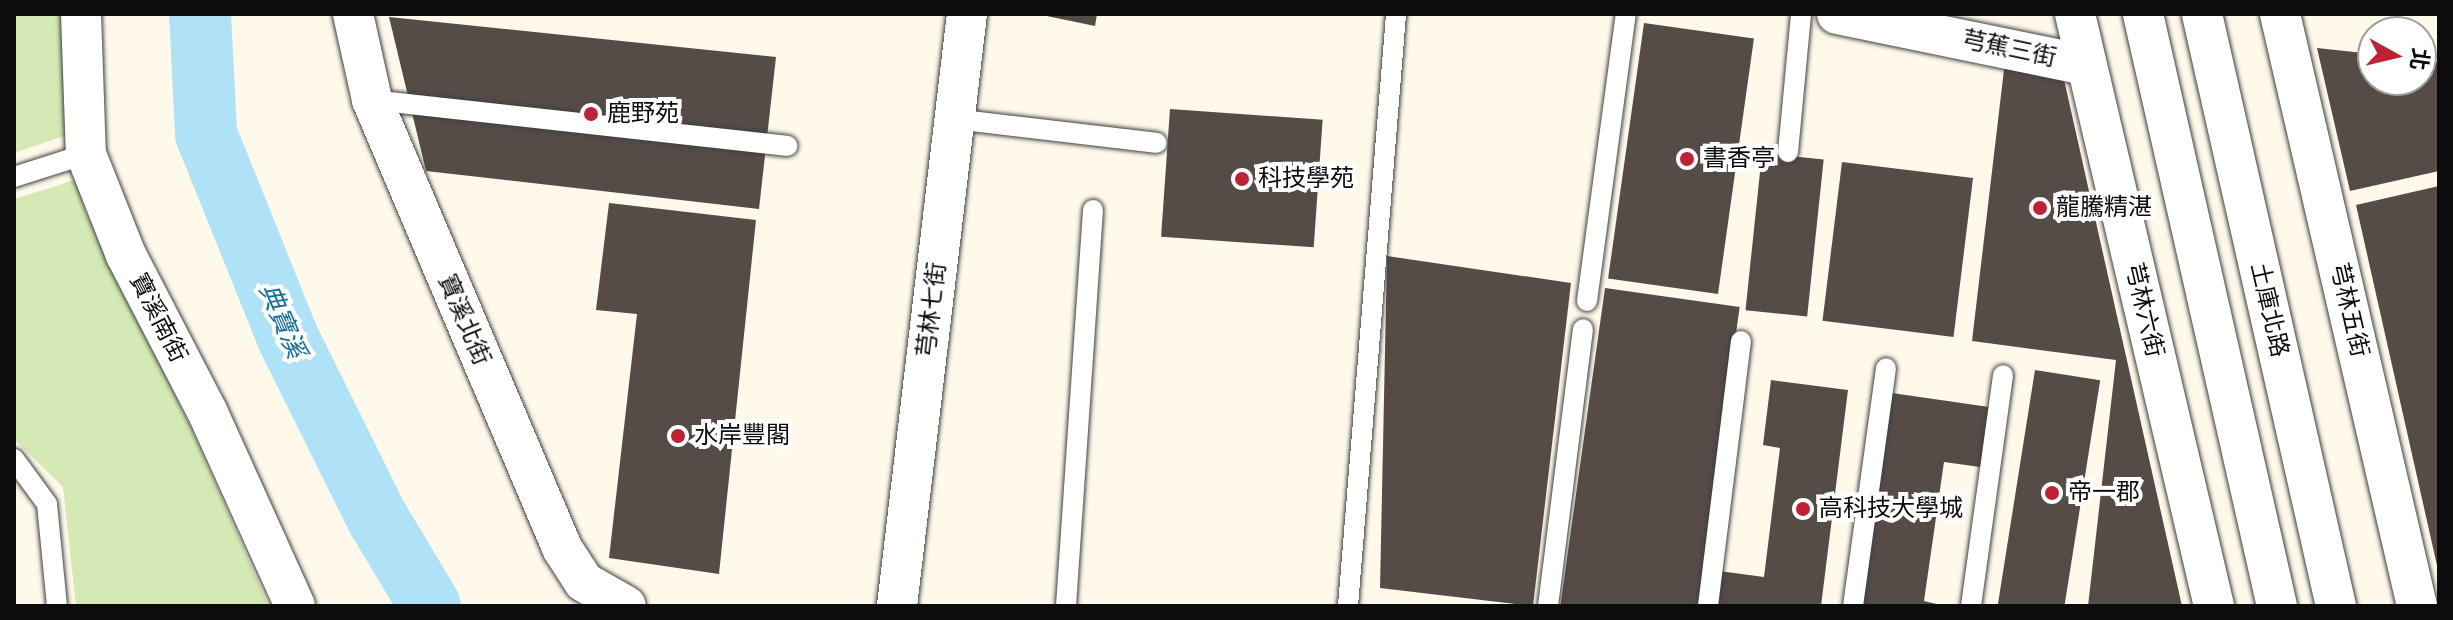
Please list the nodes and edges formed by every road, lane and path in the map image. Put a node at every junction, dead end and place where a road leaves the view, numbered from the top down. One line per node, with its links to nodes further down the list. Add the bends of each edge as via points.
1 (81, 14): 18 (street, 寶溪南街)
2 (353, 14): 13 (street, 寶溪北街)
3 (967, 14): 14 (street, 芎林七街)
4 (1396, 14): 32 (lane)
5 (1626, 14): 21 (lane)
6 (1801, 14): 17 (lane)
7 (1837, 14): 12 (street, 芎蕉三街)
8 (2075, 14): 12 (street, 芎林六街)
9 (2143, 14): 38 (street)
10 (2202, 14): 39 (street, 土庫北路)
11 (2280, 14): 40 (street, 芎林五街)
12 (2086, 65): 37 (street, 芎林六街)
13 (372, 100): 16 (lane); 27 (street, 寶溪北街, via 562,548 584,582)
14 (954, 119): 15 (lane); 30 (street, 芎林七街)
15 (1157, 143)
16 (787, 146)
17 (1788, 152)
18 (86, 154): 19 (lane); 29 (street, 寶溪南街, via 126,255 207,411)
19 (14, 177)
20 (1093, 210): 31 (lane)
21 (1587, 301)
22 (1583, 329): 33 (lane)
23 (1741, 341): 34 (lane)
24 (1886, 368): 35 (lane)
25 (2003, 375): 36 (lane)
26 (14, 459): 28 (lane, via 47,504)
27 (621, 604)
28 (57, 606)
29 (295, 606)
30 (897, 606)
31 (1066, 606)
32 (1348, 606)
33 (1548, 606)
34 (1708, 606)
35 (1853, 606)
36 (1971, 606)
37 (2214, 606)
38 (2277, 606)
39 (2336, 606)
40 (2417, 606)

